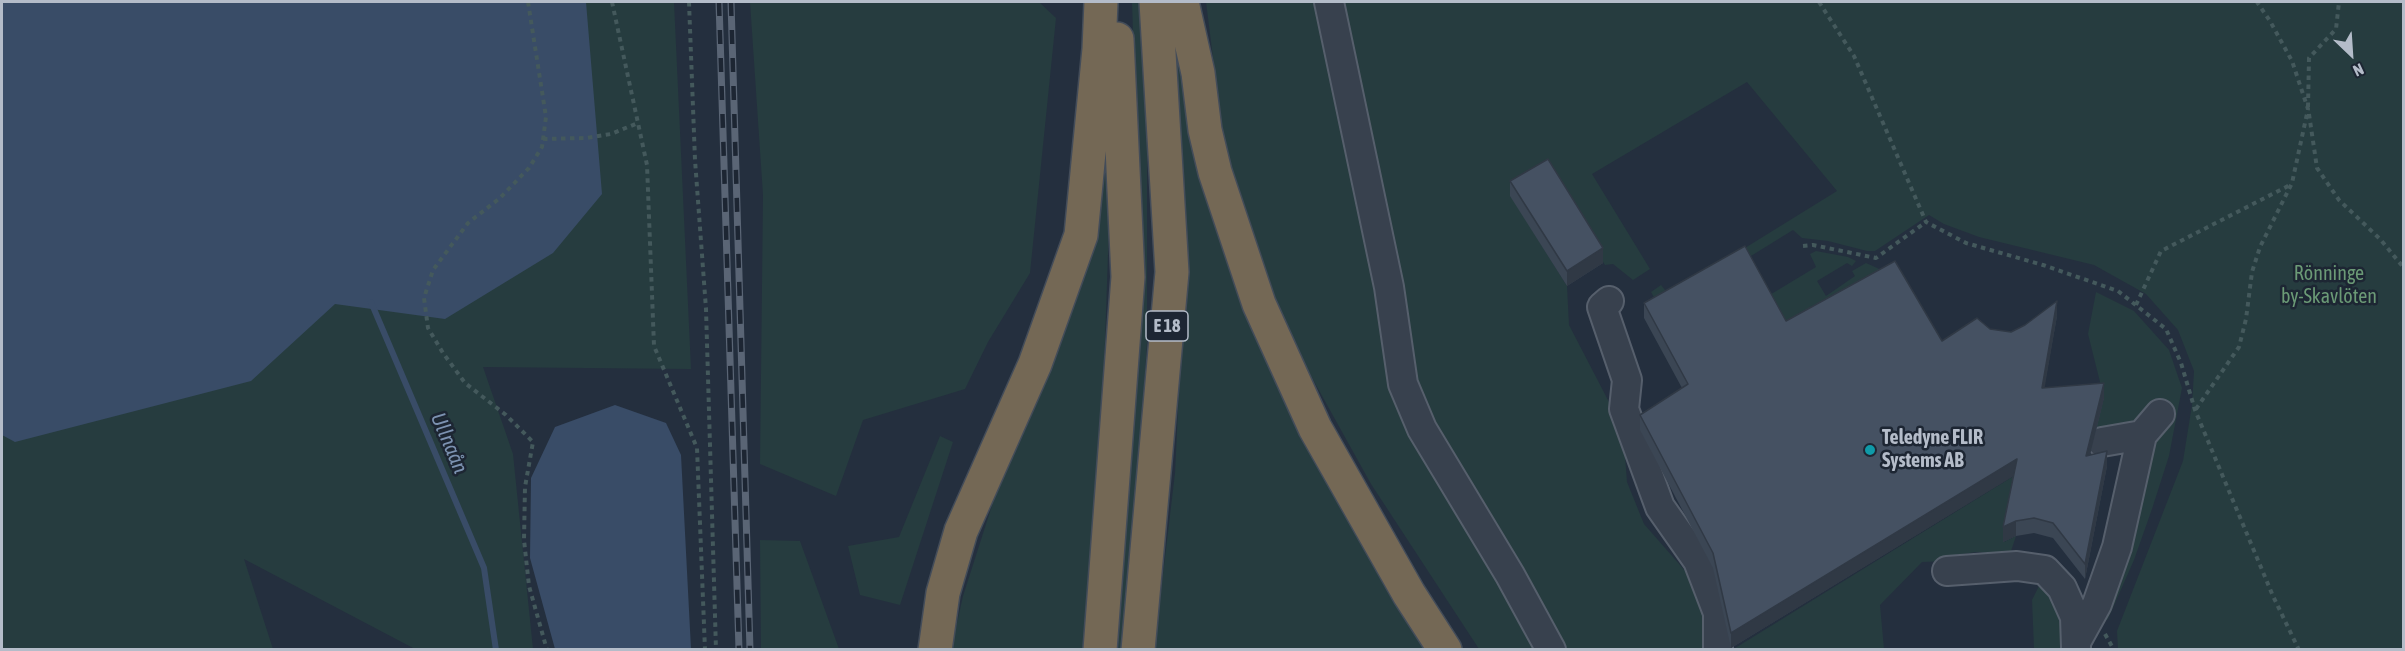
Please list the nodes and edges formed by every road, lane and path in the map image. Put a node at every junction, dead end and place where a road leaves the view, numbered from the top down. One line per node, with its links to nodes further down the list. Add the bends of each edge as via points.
1 (528, 2): 14 (path, via 546,117)
2 (612, 2): 13 (path)
3 (689, 2): 31 (path, via 706,309)
4 (1101, 2): 26 (highway, via 1081,235 1035,364 961,531)
5 (1115, 2): 34 (highway, E 18, via 1128,278)
6 (1156, 2): 35 (highway, E 18, via 1172,272)
7 (1182, 2): 36 (highway, via 1215,172 1259,304 1316,428)
8 (1329, 2): 37 (street, via 1389,287 1403,384 1422,429)
9 (1819, 2): 16 (path, via 1854,56)
10 (2257, 2): 12 (path, via 2292,61)
11 (2339, 2): 12 (path, via 2336,29 2309,58)
12 (2308, 109): 15 (path); 18 (path, via 2317,168 2339,200 2380,239)
13 (638, 123): 14 (path, via 611,134); 30 (path, via 647,165 654,346 697,448)
14 (543, 139): 29 (path, via 528,168 500,198 468,222 446,251 433,270 424,298 428,328 465,383 533,442 525,488 524,540 529,586)
15 (2292, 183): 20 (path, via 2161,251); 21 (path, via 2260,247 2239,347)
16 (1926, 222): 17 (path, via 1876,258); 20 (path, via 1966,243 2118,291)
17 (1803, 246)
18 (2403, 268)
19 (1609, 301): 38 (street, via 1602,307 1627,380 1624,409 1660,507 1698,561 1718,613)
20 (2136, 305): 21 (path, via 2166,328)
21 (2195, 410): 40 (path)
22 (2160, 414): 23 (street)
23 (2142, 435): 24 (street); 28 (street, via 2118,547)
24 (2102, 442)
25 (1947, 571): 28 (street, via 2017,566 2045,570 2062,588 2074,617)
26 (943, 593): 32 (highway, via 924,618); 33 (highway)
27 (2106, 634): 39 (path)
28 (2076, 646)
29 (547, 650)
30 (705, 650)
31 (716, 650)
32 (918, 650)
33 (935, 650)
34 (1100, 650)
35 (1138, 650)
36 (1445, 650)
37 (1551, 650)
38 (1718, 650)
39 (2114, 650)
40 (2299, 650)

